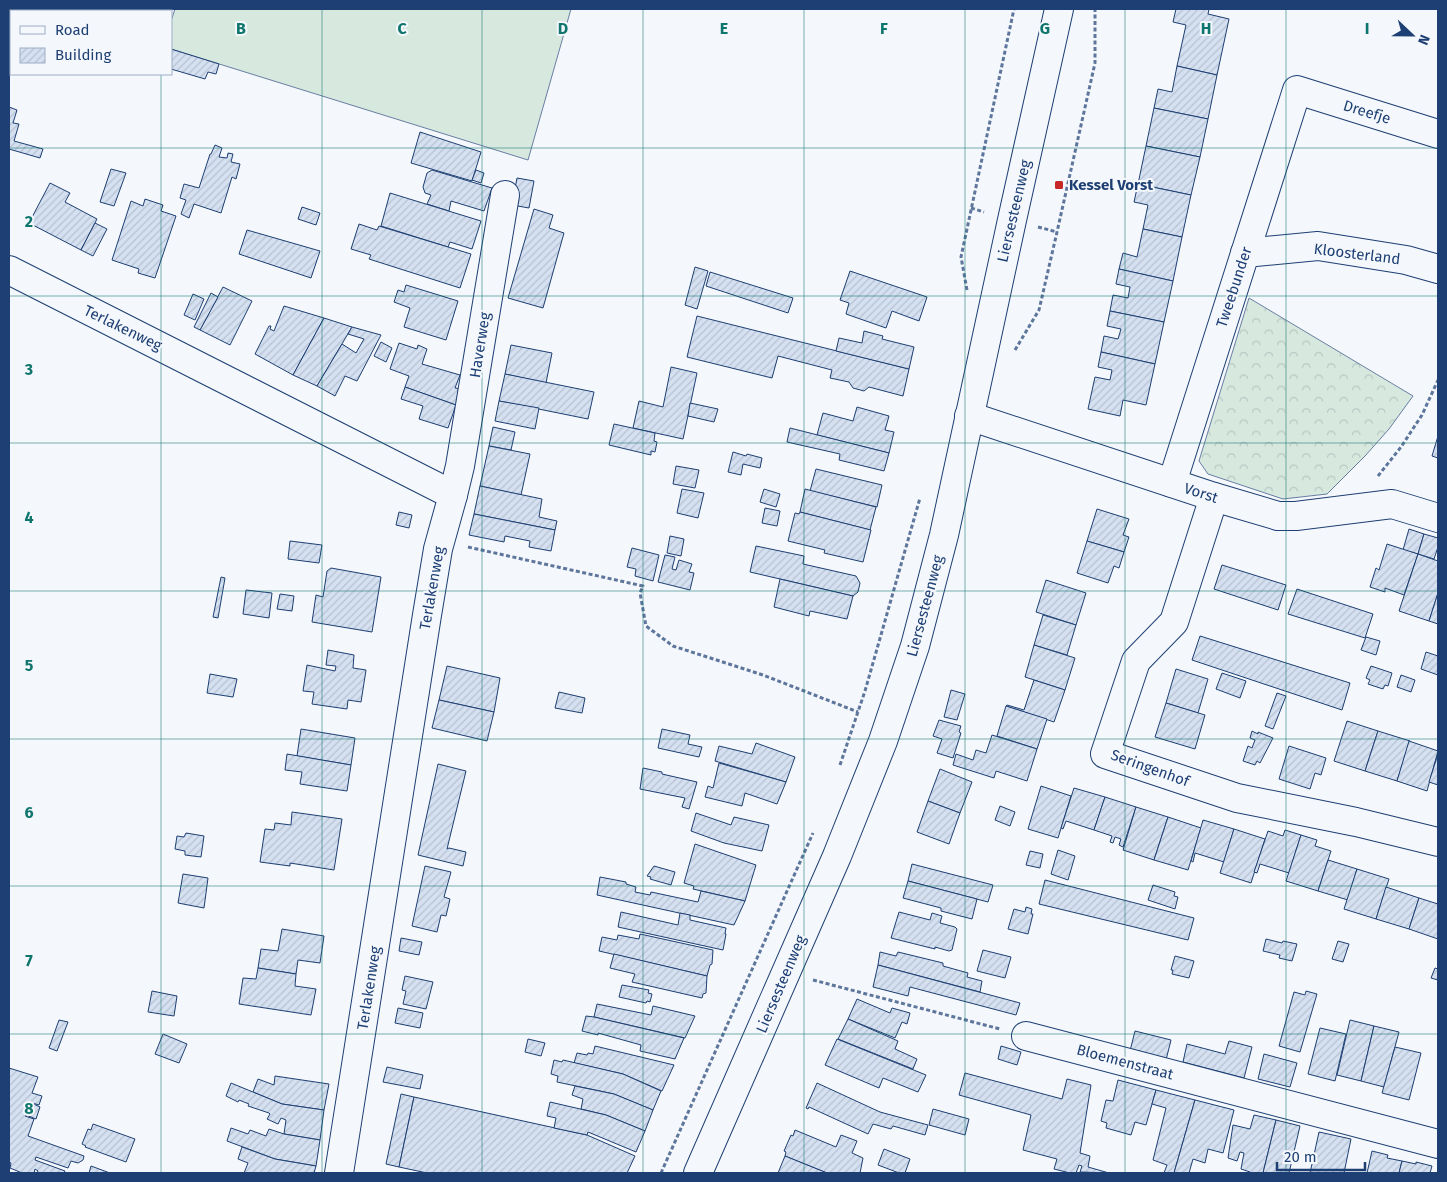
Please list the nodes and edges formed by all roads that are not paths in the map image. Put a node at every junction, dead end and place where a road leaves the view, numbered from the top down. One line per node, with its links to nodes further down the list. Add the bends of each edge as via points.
1 (1059, 9): 8 (street, Liersesteenweg)
2 (1298, 90): 3 (street, Dreefje); 5 (street, Tweebunder)
3 (1438, 133)
4 (505, 194): 10 (street, Haverweg)
5 (1245, 253): 6 (street, Kloosterland, via 1318,246); 9 (street, Tweebunder)
6 (1438, 268)
7 (9, 270): 10 (street, Terlakenweg)
8 (970, 416): 9 (street, Vorst); 17 (street, Liersesteenweg, via 915,646 883,741 837,856)
9 (1172, 483): 11 (street, Vorst)
10 (453, 495): 16 (street, Terlakenweg, via 441,540 426,625)
11 (1214, 497): 12 (street, Vorst, via 1278,516 1392,504); 13 (street, Seringenhof, via 1174,622 1136,661 1105,754 1237,798)
12 (1438, 518)
13 (1438, 842)
14 (1026, 1036): 15 (street, Bloemenstraat)
15 (1438, 1144)
16 (340, 1173)
17 (698, 1173)

